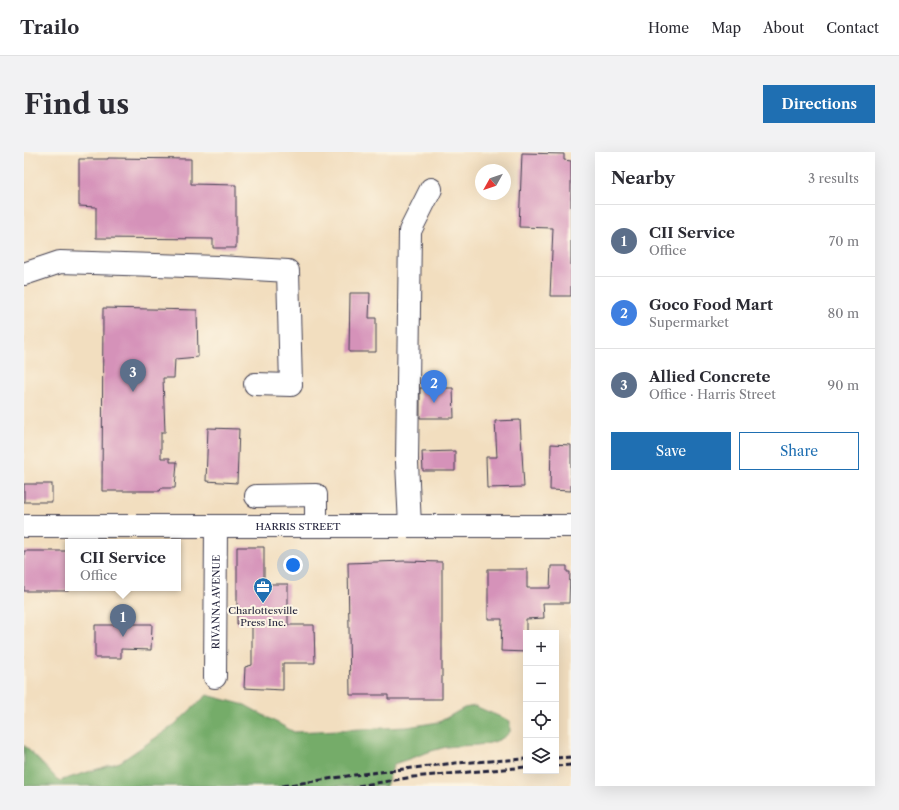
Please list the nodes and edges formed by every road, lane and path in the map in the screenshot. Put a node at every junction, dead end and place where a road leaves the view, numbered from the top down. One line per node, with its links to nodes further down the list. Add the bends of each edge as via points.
1 (431, 189): 8 (street, via 410,231 407,462)
2 (24, 274): 3 (street, via 60,262 288,271 291,385)
3 (255, 384)
4 (256, 496): 7 (street, via 316,495)
5 (24, 526): 6 (street, HARRIS STREET)
6 (216, 526): 7 (street, HARRIS STREET); 10 (street, RIVANNA AVENUE)
7 (316, 526): 8 (street, HARRIS STREET)
8 (410, 526): 9 (street, HARRIS STREET)
9 (571, 526)
10 (215, 677)

